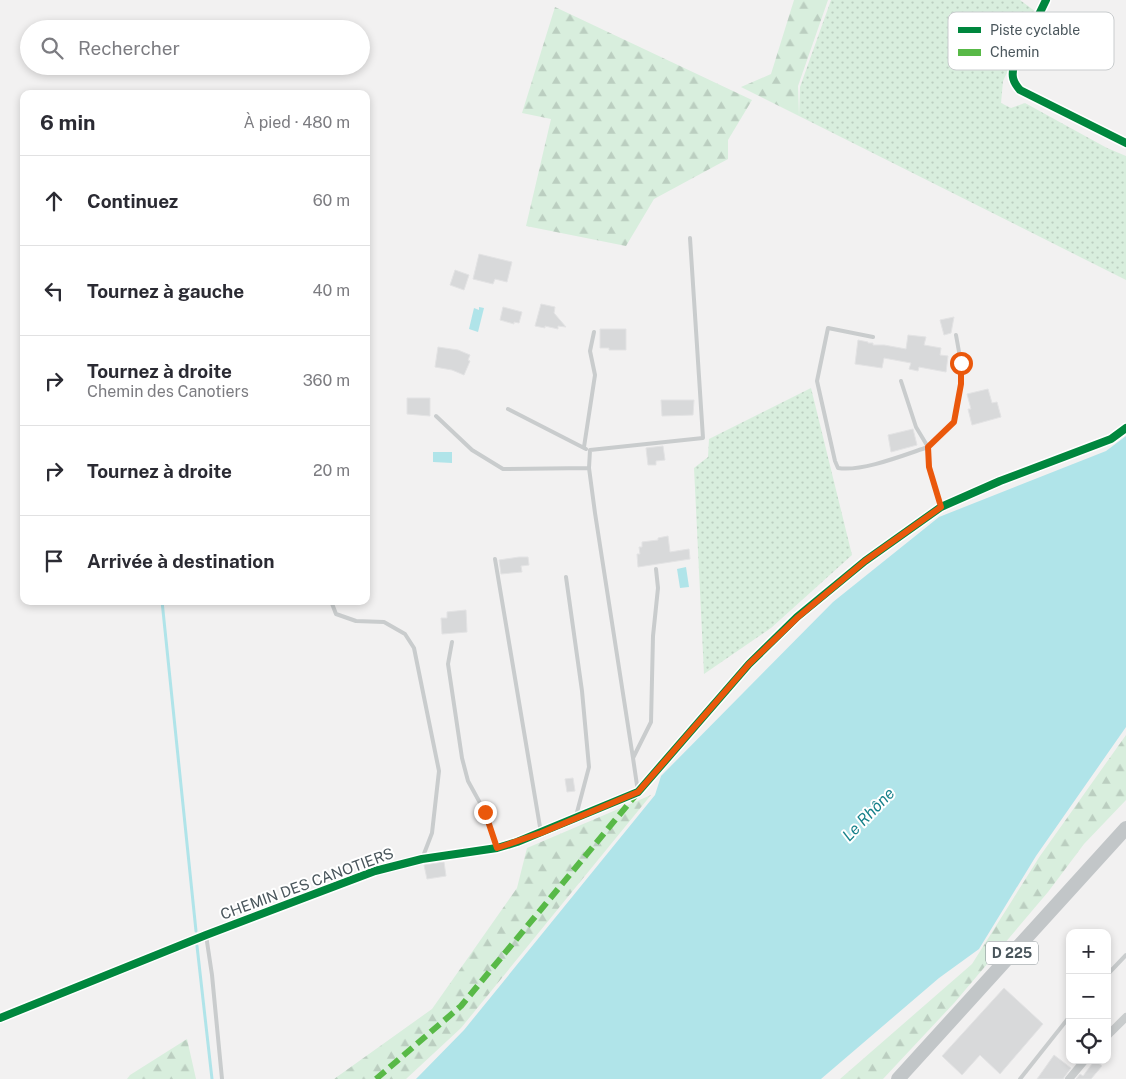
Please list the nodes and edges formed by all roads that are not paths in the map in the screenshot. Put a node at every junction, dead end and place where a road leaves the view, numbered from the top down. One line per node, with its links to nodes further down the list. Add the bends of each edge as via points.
1 (1046, 0): 2 (street)
2 (1040, 12)
3 (1013, 70): 4 (street, via 1014,84 1020,90)
4 (1126, 142)
5 (690, 238): 15 (lane, via 703,438)
6 (594, 332): 14 (lane, via 590,351 595,375)
7 (956, 335): 13 (lane, via 961,384 954,422)
8 (874, 337): 13 (lane, via 828,328 817,381 838,468 886,461)
9 (901, 381): 13 (lane, via 916,428)
10 (508, 409): 14 (lane)
11 (436, 416): 16 (lane, via 472,450 503,469)
12 (1126, 428): 17 (street, CHEMIN DES CANOTIERS, via 1111,439)
13 (928, 447): 17 (lane, via 929,467)
14 (584, 448): 15 (lane)
15 (590, 450): 16 (lane)
16 (589, 468): 23 (lane)
17 (941, 507): 24 (street, CHEMIN DES CANOTIERS, via 865,561 798,617 749,664)
18 (495, 559): 27 (lane)
19 (656, 569): 23 (lane, via 658,588 652,636 651,722)
20 (566, 577): 25 (lane, via 589,767)
21 (333, 605): 29 (lane, via 336,614 356,621 384,622 405,634 414,648 440,771 432,833)
22 (452, 642): 28 (lane, via 448,664 462,758 468,781 485,812)
23 (634, 758): 24 (lane)
24 (638, 792): 25 (street, CHEMIN DES CANOTIERS)
25 (576, 817): 27 (street, CHEMIN DES CANOTIERS)
26 (1126, 828): 39 (highway, D 225)
27 (541, 833): 28 (street, CHEMIN DES CANOTIERS)
28 (497, 848): 29 (street, CHEMIN DES CANOTIERS)
29 (422, 858): 30 (street, CHEMIN DES CANOTIERS, via 375,871)
30 (206, 936): 34 (street, CHEMIN DES CANOTIERS); 38 (lane)
31 (1126, 955): 32 (lane)
32 (1108, 974)
33 (1126, 1017): 36 (street)
34 (0, 1018)
35 (1068, 1019): 40 (lane)
36 (1111, 1032)
37 (1081, 1064): 41 (street)
38 (222, 1079)
39 (898, 1079)
40 (1020, 1079)
41 (1068, 1079)

